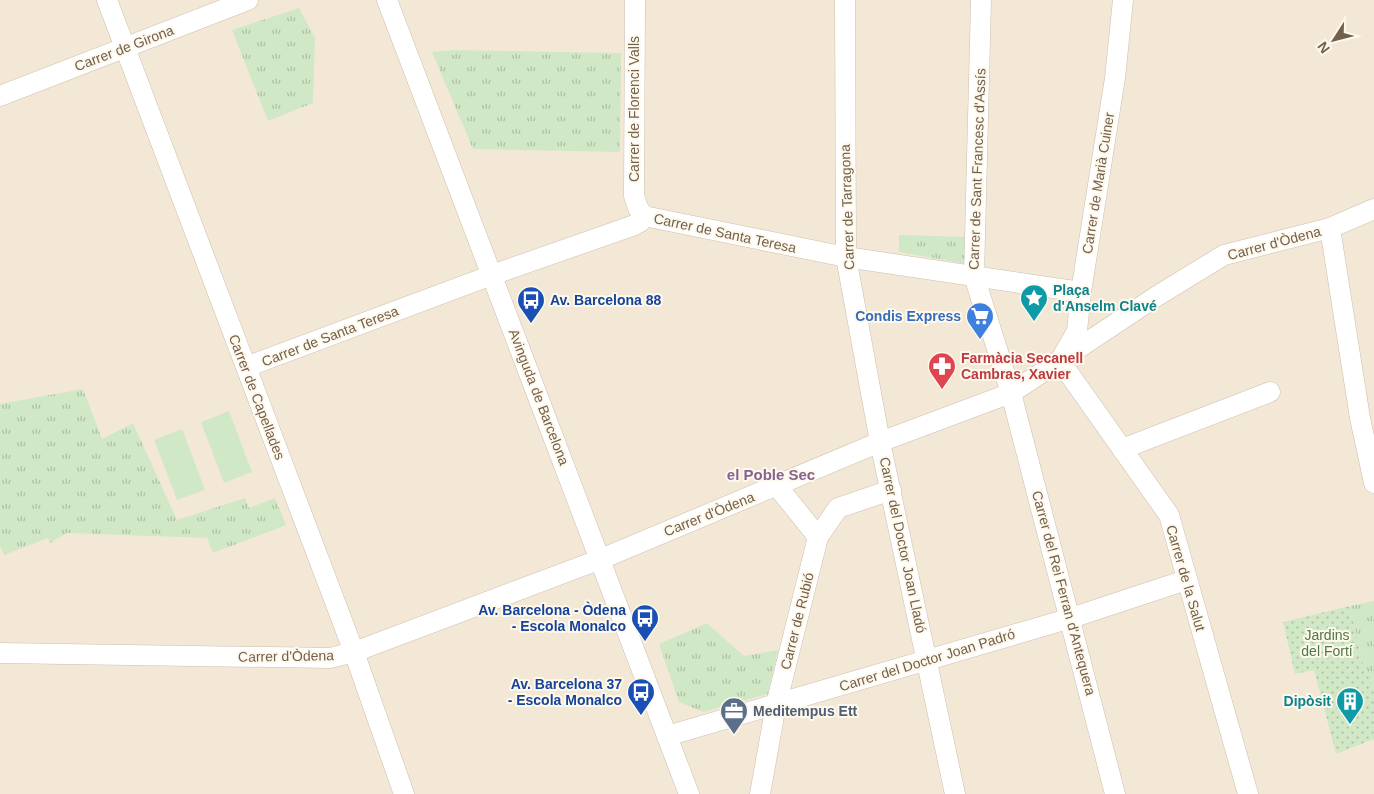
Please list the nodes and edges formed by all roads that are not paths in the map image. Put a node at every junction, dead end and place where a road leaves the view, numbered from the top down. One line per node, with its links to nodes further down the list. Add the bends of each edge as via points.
1 (108, 0): 8 (street, Carrer de Capellades)
2 (248, 0): 8 (street, Carrer de Girona)
3 (387, 0): 14 (street, Avinguda de Barcelona)
4 (635, 0): 11 (street, Carrer de Florenci Valls, via 634,196)
5 (845, 0): 13 (street, Carrer de Tarragona)
6 (981, 0): 15 (street, Carrer de Sant Francesc d'Assís)
7 (1123, 0): 16 (street, Carrer de Marià Cuiner, via 1115,78)
8 (126, 47): 9 (street, Carrer de Girona); 18 (street, Carrer de Capellades)
9 (0, 96)
10 (1374, 209): 12 (street, Carrer d'Òdena)
11 (644, 216): 13 (street, Carrer de Santa Teresa); 14 (street, Carrer de Santa Teresa, via 632,226)
12 (1330, 228): 17 (street, Carrer d'Òdena, via 1224,255); 23 (street, via 1360,418)
13 (846, 258): 15 (street, Carrer de Santa Teresa); 21 (street, Carrer de Tarragona)
14 (492, 275): 18 (street, Carrer de Santa Teresa); 27 (street, Avinguda de Barcelona)
15 (974, 276): 16 (street, Carrer de Santa Teresa); 20 (street, Carrer de Sant Francesc d'Assís)
16 (1080, 292): 17 (street, Carrer de Marià Cuiner, via 1078,331)
17 (1060, 361): 20 (street, Carrer d'Òdena); 22 (street, Carrer de la Salut)
18 (246, 367): 30 (street, Carrer de Capellades)
19 (1270, 392): 22 (street)
20 (1011, 393): 21 (street, Carrer d'Òdena); 29 (street, Carrer del Rei Ferran d'Antequera)
21 (880, 442): 24 (street, Carrer d'Òdena); 25 (street, Carrer del Doctor Joan Lladó)
22 (1122, 449): 28 (street, Carrer de la Salut, via 1169,516)
23 (1374, 483)
24 (778, 486): 26 (street); 27 (street, Carrer d'Òdena)
25 (891, 490): 26 (street, Carrer de Rubió, via 838,508); 32 (street, Carrer del Doctor Joan Lladó)
26 (818, 537): 33 (street, Carrer de Rubió)
27 (601, 559): 30 (street, Carrer d'Òdena); 34 (street, Avinguda de Barcelona)
28 (1186, 580): 29 (street, Carrer del Doctor Joan Padró); 40 (street, Carrer de la Salut)
29 (1071, 618): 32 (street, Carrer del Doctor Joan Padró); 39 (street, Carrer del Rei Ferran d'Antequera)
30 (354, 652): 31 (street, Carrer d'Òdena, via 330,658); 35 (street, Carrer de Capellades)
31 (0, 653)
32 (928, 658): 33 (street, Carrer del Doctor Joan Padró); 38 (street, Carrer del Doctor Joan Lladó)
33 (776, 705): 34 (street, Carrer del Doctor Joan Padró); 37 (street, Carrer de Rubió)
34 (667, 736): 36 (street, Avinguda de Barcelona)
35 (404, 794)
36 (689, 794)
37 (760, 794)
38 (955, 794)
39 (1115, 794)
40 (1248, 794)

